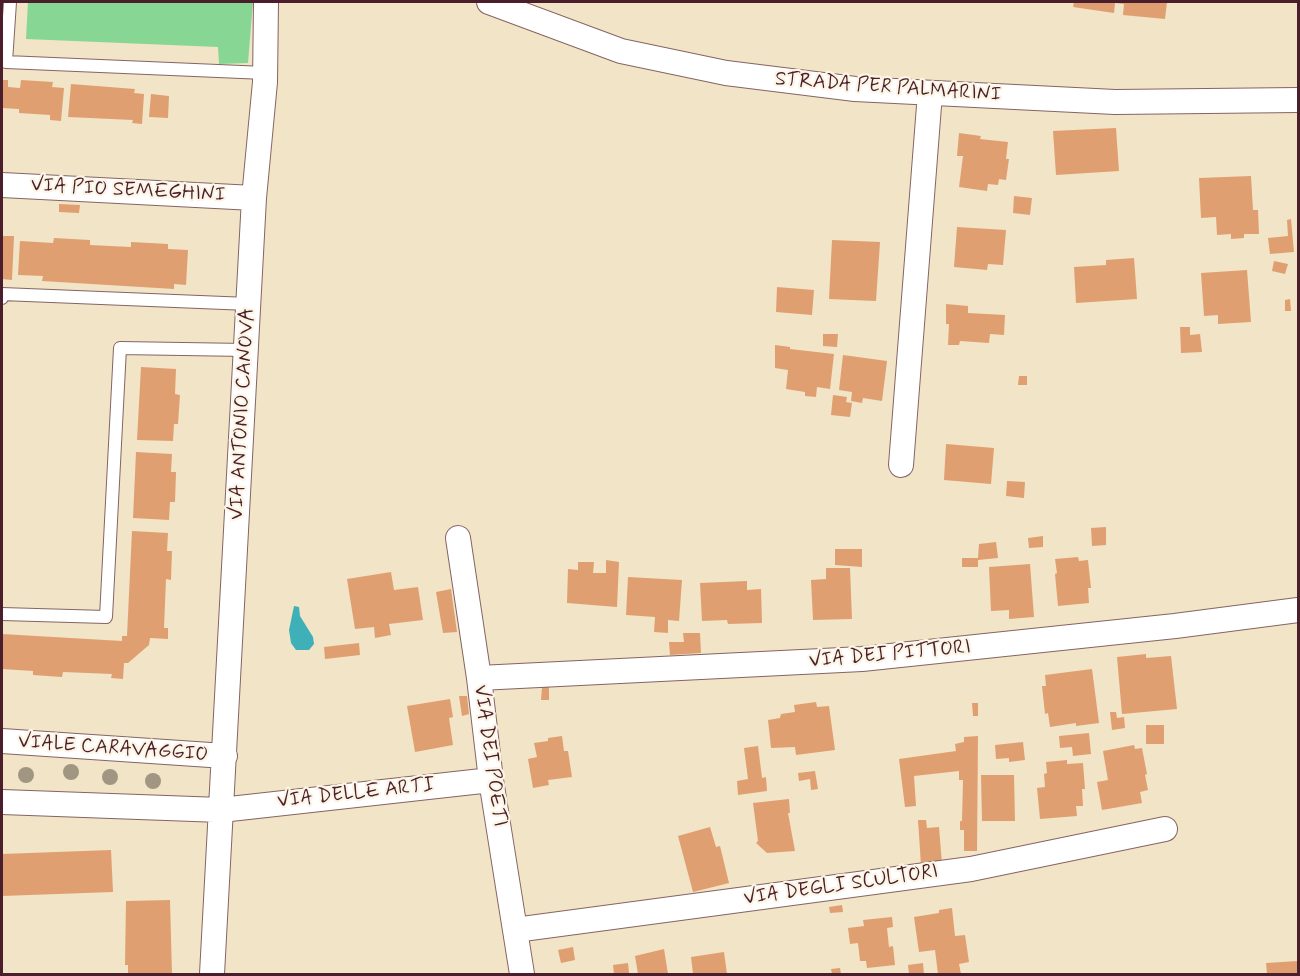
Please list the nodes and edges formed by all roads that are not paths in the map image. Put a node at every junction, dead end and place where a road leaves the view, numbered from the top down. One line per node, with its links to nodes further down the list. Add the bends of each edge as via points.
1 (10, 2): 4 (lane, via 6,62)
2 (266, 2): 4 (street, VIA ANTONIO CANOVA)
3 (489, 2): 5 (street, STRADA PER PALMARINI, via 621,51 714,71 855,89)
4 (265, 73): 8 (street, VIA ANTONIO CANOVA)
5 (930, 93): 6 (street, STRADA PER PALMARINI, via 1115,102); 12 (street)
6 (1299, 100)
7 (2, 184): 8 (street, VIA PIO SEMEGHINI)
8 (254, 198): 10 (street, VIA ANTONIO CANOVA)
9 (2, 298): 10 (lane, via 2,294)
10 (249, 304): 11 (street, VIA ANTONIO CANOVA)
11 (246, 350): 15 (lane, via 120,348 106,617); 18 (street, VIA ANTONIO CANOVA)
12 (901, 465)
13 (458, 538): 16 (street, VIA DEI POETI)
14 (1299, 610): 16 (street, VIA DEI PITTORI, via 862,659)
15 (2, 614)
16 (479, 678): 19 (street, VIA DEI POETI)
17 (2, 741): 18 (street, VIALE CARAVAGGIO)
18 (225, 756): 21 (street, VIA ANTONIO CANOVA)
19 (491, 780): 21 (street, VIA DELLE ARTI); 23 (street, VIA DEI POETI)
20 (2, 802): 21 (street)
21 (222, 810): 24 (street, VIA ANTONIO CANOVA)
22 (1165, 829): 23 (street, VIA DEGLI SCULTORI, via 971,869)
23 (515, 930): 25 (street, VIA DEI POETI)
24 (212, 975)
25 (522, 975)

